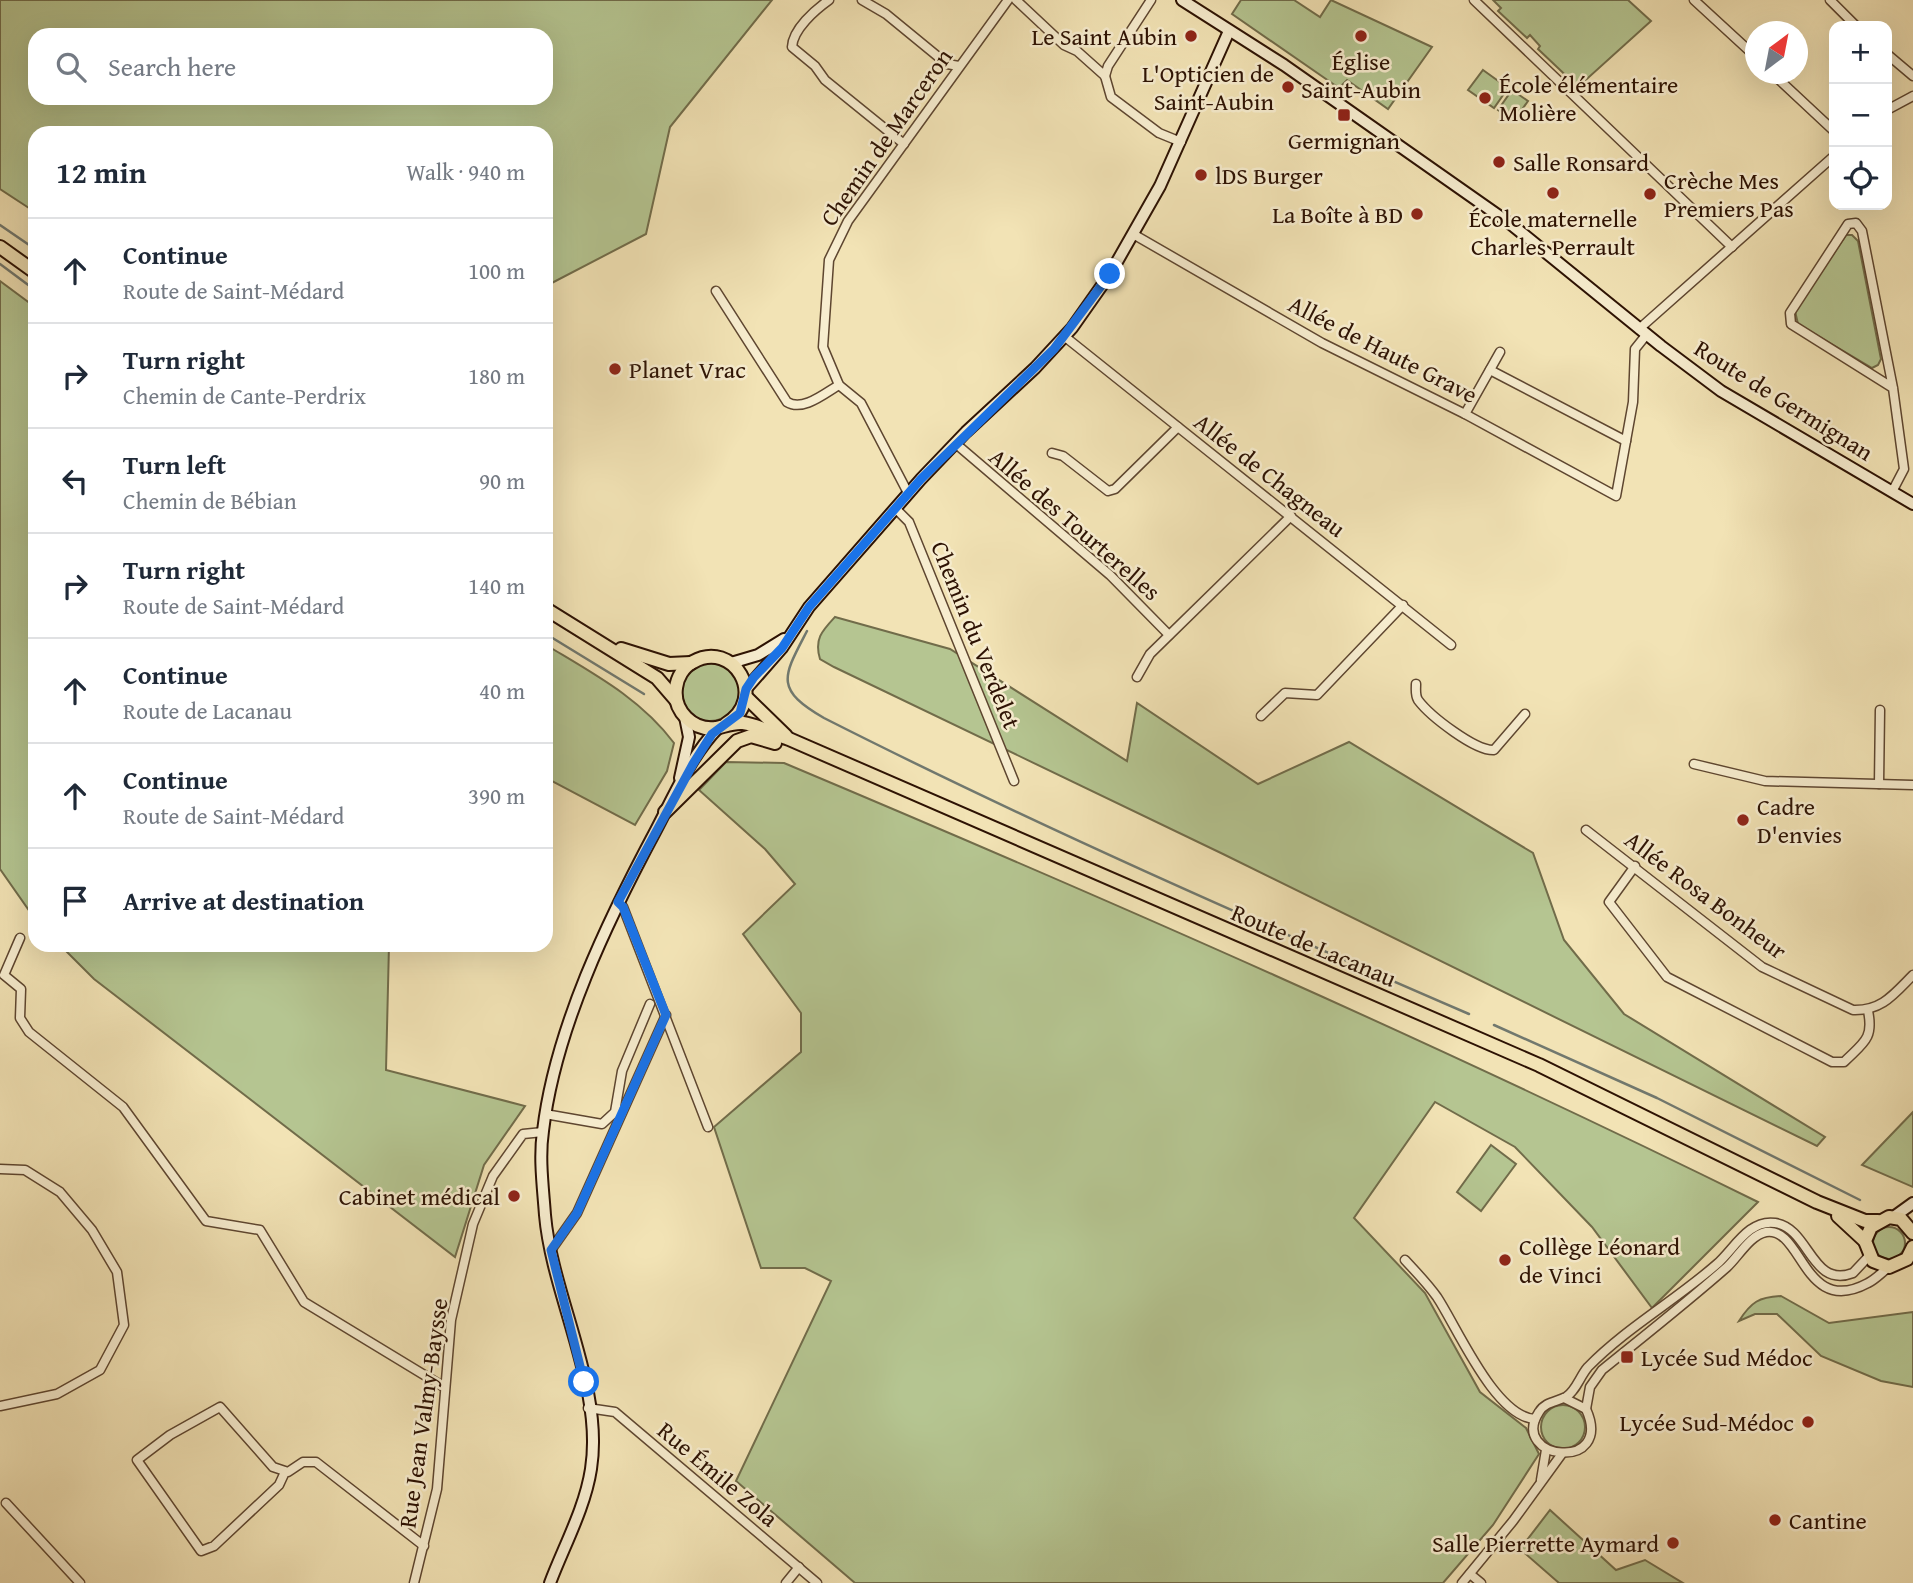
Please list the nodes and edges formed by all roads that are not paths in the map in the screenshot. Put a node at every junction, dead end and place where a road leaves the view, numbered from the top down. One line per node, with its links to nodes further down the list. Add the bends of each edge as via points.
1 (829, 0): 25 (street, via 792,39 792,47)
2 (862, 0): 11 (street)
3 (1008, 0): 17 (street, Chemin de Marceron)
4 (1016, 0): 18 (street)
5 (1152, 0): 18 (street)
6 (1182, 0): 14 (street, Route de Germignan)
7 (1474, 0): 29 (street)
8 (1694, 0): 15 (street)
9 (1830, 0): 12 (street)
10 (1845, 0): 12 (street)
11 (875, 3): 17 (street, via 947,64)
12 (1839, 8): 13 (street)
13 (1851, 21)
14 (1229, 31): 24 (street); 32 (street, Route de Germignan, via 1512,225)
15 (1745, 48)
16 (1892, 58): 19 (street)
17 (959, 66): 25 (street, Chemin de Marceron)
18 (1105, 76): 24 (street, via 1111,97 1159,133)
19 (1913, 76)
20 (1784, 84): 23 (street)
21 (1913, 96): 22 (street)
22 (1892, 107)
23 (1829, 126)
24 (1181, 142): 27 (street)
25 (904, 144): 36 (street, Chemin de Marceron, via 848,221 829,260 823,347)
26 (1829, 160): 29 (street)
27 (1133, 234): 33 (street); 38 (street, Allée de Haute Grave, via 1322,343)
28 (0, 247): 30 (main road)
29 (1731, 247): 32 (street)
30 (28, 267)
31 (716, 291): 36 (street, via 787,402 807,403)
32 (1643, 332): 40 (street, via 1635,349); 43 (street, Route de Germignan, via 1721,391)
33 (1064, 336): 39 (street, Allée de Chagneau); 41 (street)
34 (1500, 352): 35 (street)
35 (1490, 370): 38 (street); 40 (street)
36 (839, 385): 44 (street, Chemin de Marceron, via 861,403)
37 (1893, 388): 37 (street, via 1863,231 1856,223 1849,224 1790,313 1791,324); 43 (street, via 1904,469)
38 (1465, 414): 40 (street, Allée de Haute Grave, via 1616,496)
39 (1178, 427): 42 (street, via 1108,491 1063,456); 47 (street, Allée de Chagneau)
40 (1626, 441)
41 (955, 443): 44 (street); 52 (street, Allée des Tourterelles, via 1110,575)
42 (1052, 453)
43 (1893, 491): 45 (street, Route de Germignan)
44 (908, 493): 46 (street)
45 (1913, 504)
46 (895, 508): 50 (street); 68 (street, Chemin du Verdelet, via 909,522)
47 (1291, 516): 48 (street, Allée de Chagneau); 52 (street)
48 (1403, 605): 53 (street, Allée de Chagneau); 62 (street, via 1317,695 1284,693)
49 (553, 613): 51 (main road)
50 (792, 633): 55 (street, via 758,655); 58 (street)
51 (589, 634): 54 (main road, via 654,661); 59 (main road, via 657,678)
52 (1169, 635): 56 (street, via 1150,654)
53 (1451, 645)
54 (691, 663): 55 (main road, via 706,657); 59 (main road, via 677,681)
55 (731, 663): 58 (main road, Route de Lacanau, via 741,674)
56 (1137, 677)
57 (1416, 684): 61 (street, via 1416,697 1428,711 1482,751 1494,750)
58 (746, 693): 64 (main road, via 740,713); 65 (main road, Route de Lacanau)
59 (676, 700): 63 (main road)
60 (1880, 710): 69 (street)
61 (1525, 714)
62 (1261, 716)
63 (685, 717): 64 (main road, Route de Lacanau, via 703,727); 71 (street, via 687,753)
64 (723, 726): 65 (main road, Route de Lacanau, via 750,724); 71 (street, via 706,743)
65 (789, 739): 67 (main road, Route de Lacanau)
66 (1695, 764): 69 (street, via 1765,781)
67 (871, 776): 72 (main road, via 746,737 731,746); 86 (main road, Route de Lacanau, via 1539,1065)
68 (1014, 781)
69 (1879, 784): 70 (street)
70 (1913, 785)
71 (677, 791): 72 (street)
72 (665, 813): 75 (street)
73 (1586, 830): 74 (street, Allée Rosa Bonheur)
74 (1635, 866): 80 (street, Allée Rosa Bonheur, via 1762,967 1853,1010); 80 (street, via 1609,902 1667,977 1832,1062 1844,1062 1867,1039 1871,1029)
75 (618, 902): 81 (street); 82 (street, via 592,961)
76 (20, 938): 78 (street)
77 (1913, 975): 80 (street, via 1882,1006)
78 (2, 976): 97 (street, via 21,989 20,1018 29,1032 123,1107 206,1222 260,1230 304,1302)
79 (650, 1004): 82 (street, via 622,1071 610,1120 602,1124)
80 (1868, 1011)
81 (666, 1015): 83 (street); 93 (street, via 577,1213)
82 (545, 1114): 84 (street)
83 (708, 1127)
84 (542, 1132): 93 (street, via 544,1208); 97 (street, Rue Jean Valmy-Baysse, via 523,1134 493,1176 474,1224 452,1320)
85 (0, 1169): 99 (street, via 25,1170 60,1192 92,1230 117,1272 124,1325 100,1370 57,1394)
86 (1817, 1202): 89 (main road, Route de Lacanau, via 1865,1221); 91 (main road, Route de Lacanau)
87 (1913, 1203): 88 (street)
88 (1895, 1216): 89 (main road); 90 (main road)
89 (1878, 1221): 91 (main road)
90 (1913, 1233)
91 (1866, 1241): 94 (main road)
92 (1913, 1247): 96 (main road)
93 (551, 1250): 100 (street)
94 (1869, 1256): 96 (main road, via 1880,1265); 98 (street, via 1853,1273 1833,1276 1818,1266 1790,1230 1776,1223 1758,1225 1717,1264 1590,1366)
95 (1405, 1260): 102 (street, via 1427,1283 1462,1343 1512,1410 1524,1419)
96 (1901, 1265): 101 (street, via 1860,1287 1832,1289 1815,1281 1783,1236 1758,1234 1729,1265 1602,1370 1590,1387)
97 (444, 1387): 108 (street, Rue Jean Valmy-Baysse, via 437,1489)
98 (1564, 1398): 101 (street); 102 (street, via 1543,1407)
99 (0, 1406)
100 (588, 1408): 109 (street, Rue Émile Zola, via 615,1412); 113 (street, via 593,1439 589,1479)
101 (1586, 1409): 104 (street, via 1590,1437 1575,1452)
102 (1535, 1419): 103 (street, via 1536,1436)
103 (1546, 1450): 104 (street); 106 (street)
104 (1561, 1455): 106 (street)
105 (285, 1472): 105 (street, via 273,1467 220,1407 137,1460 201,1551 214,1546 279,1485); 108 (street, via 303,1462 316,1462)
106 (1541, 1480): 110 (street)
107 (6, 1503): 111 (street)
108 (424, 1546): 112 (street, Rue Jean Valmy-Baysse)
109 (799, 1567): 114 (street); 115 (street, Rue Émile Zola)
110 (1470, 1574): 116 (street); 117 (street)
111 (80, 1583)
112 (415, 1583)
113 (550, 1583)
114 (786, 1583)
115 (817, 1583)
116 (1462, 1583)
117 (1481, 1583)

